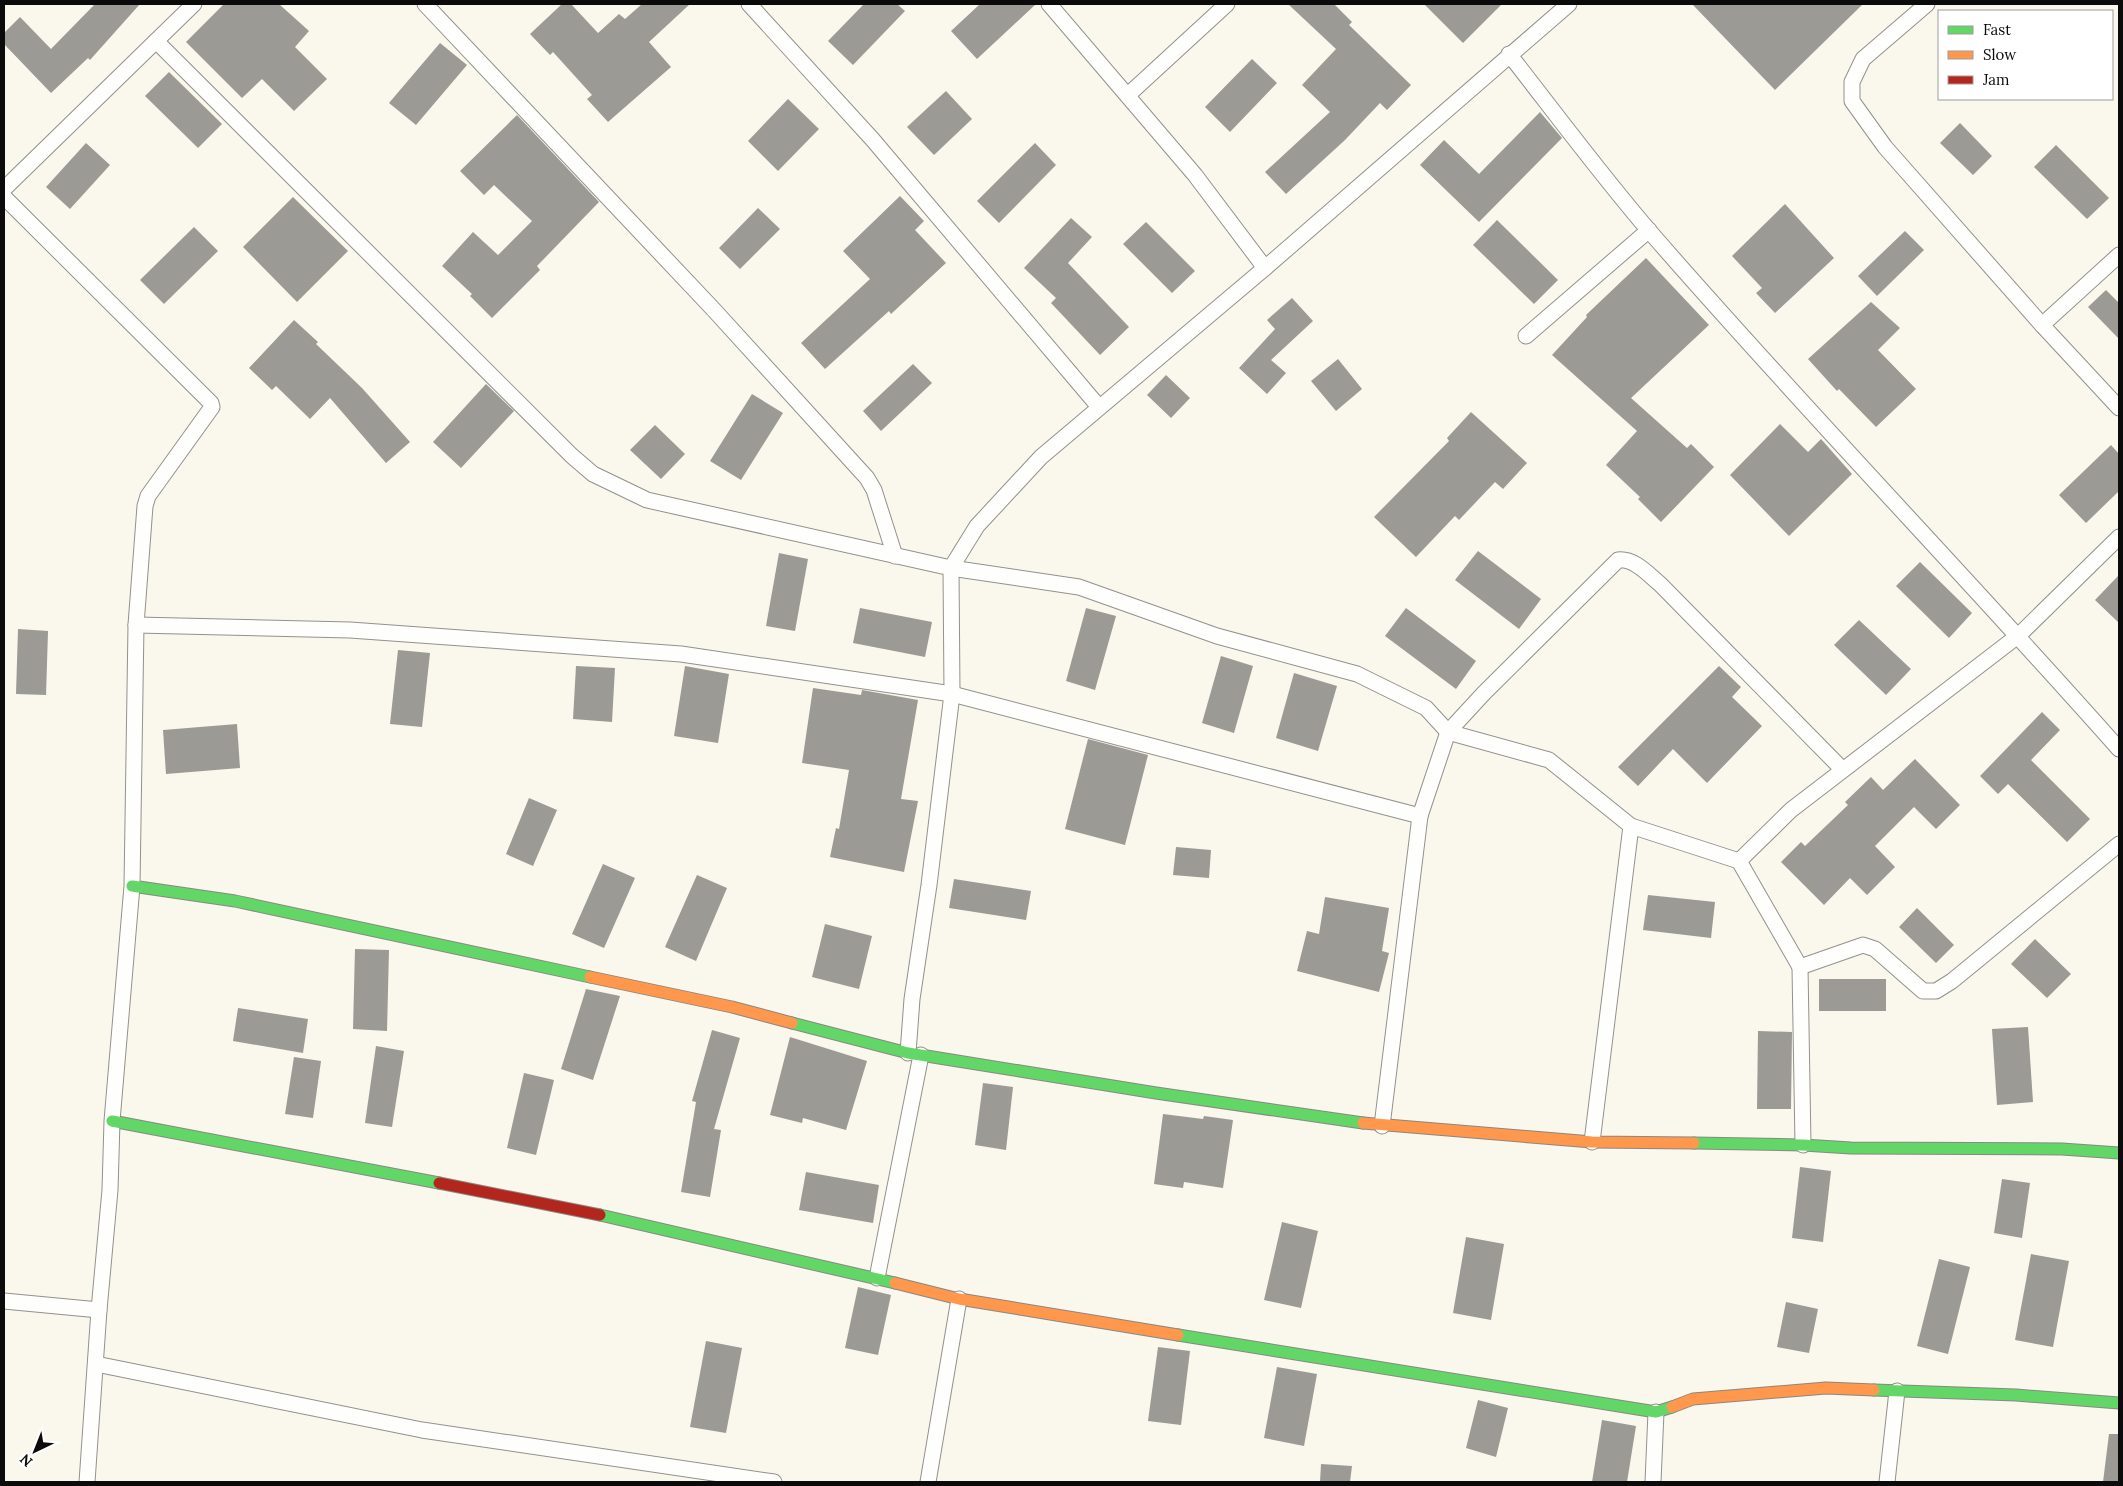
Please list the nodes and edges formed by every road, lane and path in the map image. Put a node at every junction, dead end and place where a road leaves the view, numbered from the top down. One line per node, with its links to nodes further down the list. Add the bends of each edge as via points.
1 (194, 4): 8 (street)
2 (425, 4): 21 (street, via 714,310 867,478 874,490)
3 (750, 4): 18 (street, via 873,140)
4 (1049, 4): 10 (street)
5 (1227, 4): 10 (street)
6 (1569, 4): 9 (street)
7 (1927, 4): 16 (street, via 1863,59 1852,82 1852,101 1884,147)
8 (156, 41): 11 (street); 21 (street, via 593,474 647,500)
9 (1509, 54): 13 (street); 15 (street)
10 (1128, 95): 15 (street, via 1195,175)
11 (4, 189)
12 (4, 197): 23 (street, via 211,403 211,410 148,496)
13 (1649, 230): 17 (street); 24 (street, via 1781,380)
14 (2119, 255): 16 (street)
15 (1265, 268): 18 (street)
16 (2042, 325): 19 (street)
17 (1526, 336)
18 (1099, 407): 22 (street, via 1041,457 977,526)
19 (2119, 408)
20 (2119, 537): 24 (street)
21 (895, 556): 22 (street)
22 (951, 568): 25 (street); 26 (street, via 1079,587 1217,636 1357,674 1426,708)
23 (136, 625): 25 (street, via 350,630 681,654); 33 (street)
24 (2019, 635): 27 (street); 28 (street)
25 (952, 694): 29 (street); 35 (street, via 912,1000)
26 (1448, 732): 28 (street, via 1618,560 1626,559 1660,584); 29 (street); 30 (street, via 1549,760)
27 (2119, 748)
28 (1842, 769): 32 (street, via 1792,810)
29 (1420, 816): 37 (street)
30 (1631, 826): 32 (street); 38 (street)
31 (2119, 844): 34 (street, via 1936,991 1923,991 1874,949 1863,945)
32 (1739, 861): 34 (street)
33 (132, 886): 35 (street, via 235,901 722,1005); 36 (street)
34 (1800, 966): 39 (street)
35 (915, 1054): 37 (street); 41 (street)
36 (112, 1121): 41 (street, via 564,1207); 44 (street, via 110,1190)
37 (1382, 1126): 38 (street)
38 (1592, 1142): 39 (street)
39 (1803, 1145): 40 (street, via 2062,1149)
40 (2119, 1153)
41 (878, 1278): 42 (street)
42 (959, 1298): 48 (street); 51 (street)
43 (4, 1302): 44 (street)
44 (99, 1310): 45 (street)
45 (96, 1364): 49 (street); 50 (street, via 422,1430)
46 (1897, 1391): 47 (street); 48 (street, via 1826,1388 1693,1399); 53 (street)
47 (2119, 1403)
48 (1656, 1412): 52 (street)
49 (87, 1482)
50 (774, 1482)
51 (928, 1482)
52 (1653, 1482)
53 (1887, 1482)

